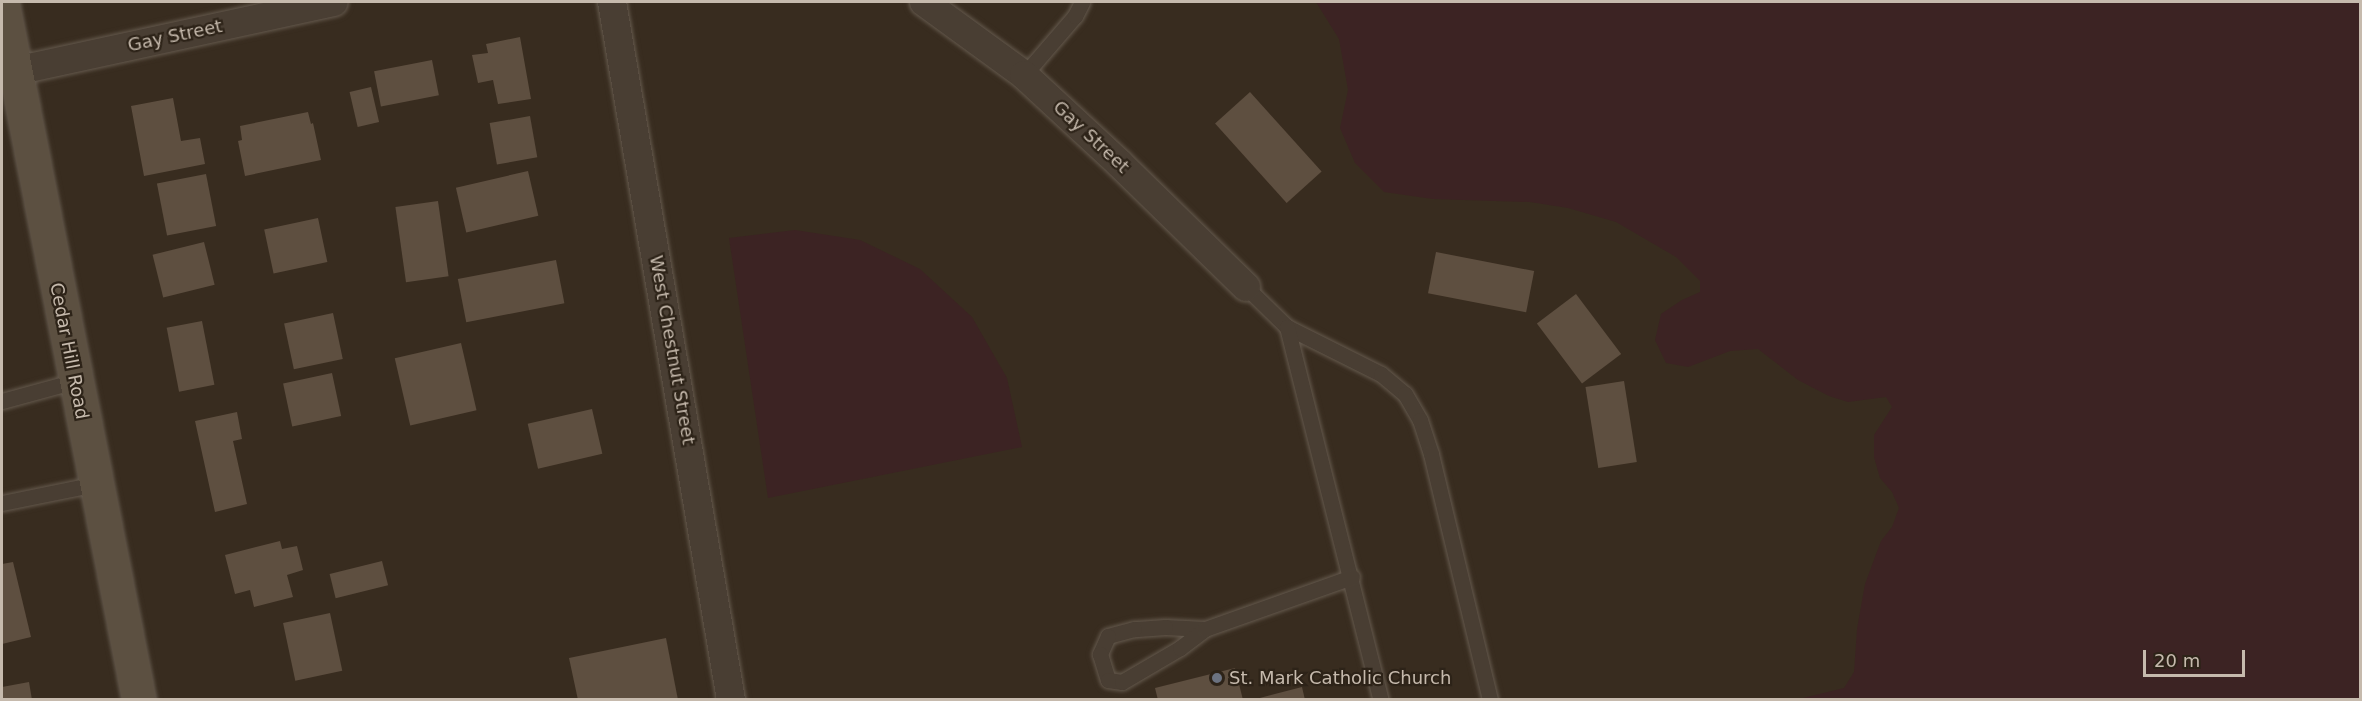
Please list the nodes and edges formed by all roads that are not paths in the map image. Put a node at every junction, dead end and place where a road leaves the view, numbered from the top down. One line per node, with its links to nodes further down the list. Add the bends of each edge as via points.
1 (2, 2): 6 (main road, Cedar Hill Road)
2 (334, 2): 6 (street, Gay Street)
3 (612, 2): 17 (street, West Chestnut Street)
4 (924, 2): 7 (street, Gay Street)
5 (1082, 2): 7 (lane, via 1075,16)
6 (15, 71): 10 (main road, Cedar Hill Road)
7 (1024, 75): 8 (street, Gay Street)
8 (1246, 287): 9 (lane)
9 (1287, 327): 14 (lane); 19 (lane, via 1381,374 1405,394 1420,420)
10 (75, 381): 11 (lane); 12 (main road, Cedar Hill Road)
11 (8, 399)
12 (95, 484): 13 (lane); 16 (main road, Cedar Hill Road)
13 (2, 503)
14 (1352, 577): 15 (lane); 18 (lane)
15 (1205, 629): 15 (lane, via 1122,682 1108,680 1100,654 1108,636 1165,627)
16 (139, 699)
17 (731, 699)
18 (1381, 699)
19 (1490, 699)

